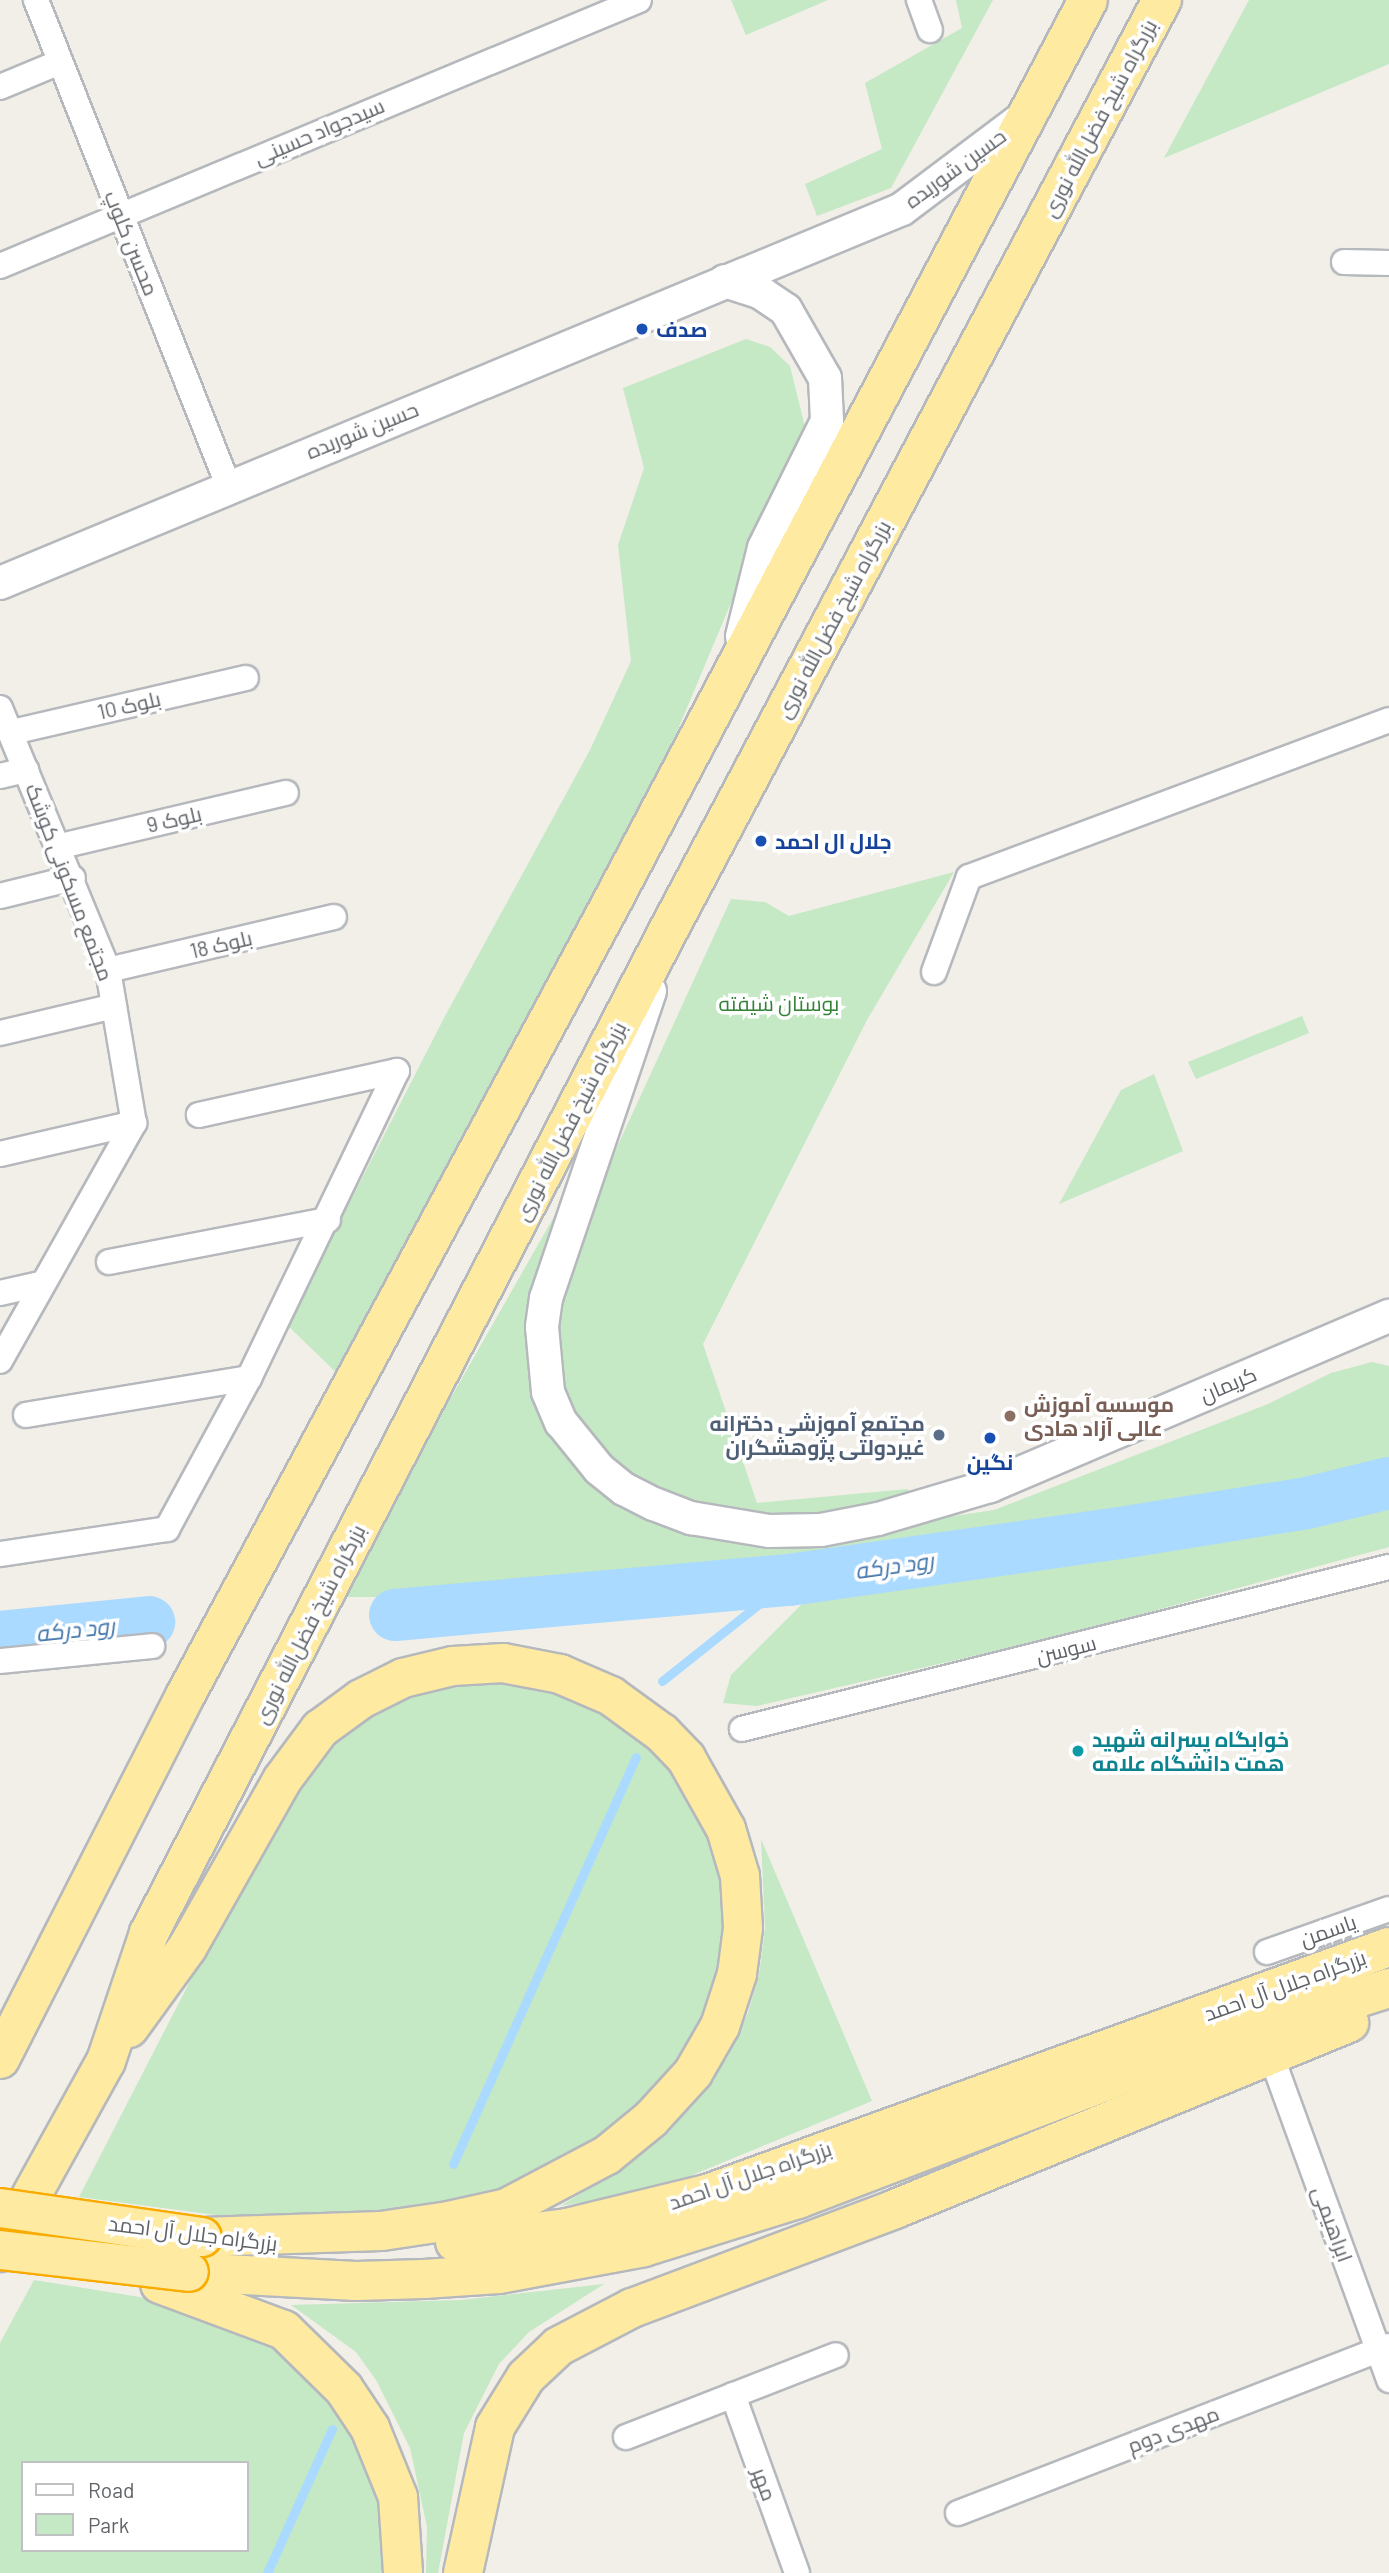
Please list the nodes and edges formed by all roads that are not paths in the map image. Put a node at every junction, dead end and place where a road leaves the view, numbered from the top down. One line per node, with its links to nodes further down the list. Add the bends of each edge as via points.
1 (36, 0): 7 (street, محسن کلوپ)
2 (639, 0): 10 (street, سیدجواد حسینی)
3 (919, 0): 6 (street)
4 (1088, 0): 9 (highway)
5 (1162, 0): 29 (highway, بزرگراه شیخ فضل‌الله نوری)
6 (930, 30)
7 (60, 62): 8 (street); 10 (street, محسن کلوپ)
8 (0, 86)
9 (1027, 115): 14 (street, حسین شوریده, via 902,209); 17 (highway)
10 (121, 215): 13 (street, سیدجواد حسینی); 15 (street, محسن کلوپ)
11 (1344, 262): 12 (street)
12 (1389, 263)
13 (0, 266)
14 (725, 281): 15 (street, حسین شوریده); 17 (street, via 761,293 786,310 825,378 827,421 764,548)
15 (228, 485): 16 (street, حسین شوریده)
16 (0, 583)
17 (734, 671): 51 (highway, via 186,1694)
18 (246, 678): 21 (street, بلوک 10)
19 (0, 708): 21 (street, مجتمع مسکونی کوشک)
20 (1389, 720): 31 (street, via 970,877)
21 (12, 732): 22 (street, مجتمع مسکونی کوشک)
22 (26, 769): 23 (street); 25 (street, مجتمع مسکونی کوشک)
23 (0, 776)
24 (286, 793): 25 (street, بلوک 9)
25 (61, 846): 26 (street, مجتمع مسکونی کوشک)
26 (73, 878): 27 (street); 30 (street, مجتمع مسکونی کوشک)
27 (0, 896)
28 (334, 918): 30 (street, بلوک 18)
29 (669, 929): 41 (street, کریمان, via 546,1298 543,1357 548,1392 579,1450 624,1489 691,1517 769,1531 821,1530 878,1519 990,1486); 58 (highway, بزرگراه شیخ فضل‌الله نوری, via 149,1933)
30 (108, 970): 32 (street, مجتمع مسکونی کوشک)
31 (934, 972)
32 (114, 1006): 33 (street); 35 (street, مجتمع مسکونی کوشک)
33 (0, 1033)
34 (199, 1115): 37 (street, via 397,1072)
35 (134, 1123): 36 (street); 39 (street)
36 (0, 1154)
37 (328, 1220): 38 (street); 43 (street)
38 (109, 1262)
39 (40, 1284): 40 (street); 42 (street)
40 (0, 1293)
41 (1389, 1316)
42 (0, 1361)
43 (249, 1378): 44 (street); 45 (street, via 167,1529)
44 (26, 1415)
45 (0, 1554)
46 (1389, 1567): 49 (street, سوسن)
47 (152, 1646): 48 (street)
48 (0, 1661)
49 (742, 1729)
50 (1389, 1909): 53 (street, یاسمن)
51 (75, 1915): 56 (highway); 57 (highway)
52 (1389, 1948): 61 (highway, بزرگراه جلال آل احمد, via 707,2194 592,2222 434,2244 296,2245)
53 (1267, 1951)
54 (1389, 1988): 63 (highway, بزرگراه جلال آل احمد, bridge, via 1154,2063 798,2199 644,2247 499,2274 356,2281)
55 (1389, 2006): 71 (highway, via 895,2209 632,2308 559,2346 526,2377 495,2427)
56 (0, 2007)
57 (0, 2059)
58 (106, 2060): 61 (highway, via 187,1948 282,1780 320,1729 362,1699 403,1678 453,1666 503,1663 559,1674 638,1713 686,1758 704,1784 726,1829 740,1877 743,1928 737,1974 720,2026 693,2073 651,2119 607,2155 507,2208 381,2231); 62 (highway, بزرگراه شیخ فضل‌الله نوری)
59 (1276, 2069): 64 (street, ابراهیمی)
60 (0, 2208): 61 (highway, بزرگراه جلال آل احمد, bridge)
61 (202, 2237)
62 (0, 2251): 63 (highway, بزرگراه جلال آل احمد, bridge)
63 (91, 2262): 70 (highway, bridge, via 284,2330 332,2375 370,2428 388,2468 402,2524)
64 (1384, 2348): 66 (street, ابراهیمی); 69 (street, مهدی دوم)
65 (836, 2355): 67 (street)
66 (1389, 2379)
67 (733, 2395): 68 (street); 72 (street, مهر)
68 (626, 2437)
69 (958, 2512)
70 (403, 2573)
71 (463, 2573)
72 (797, 2573)

